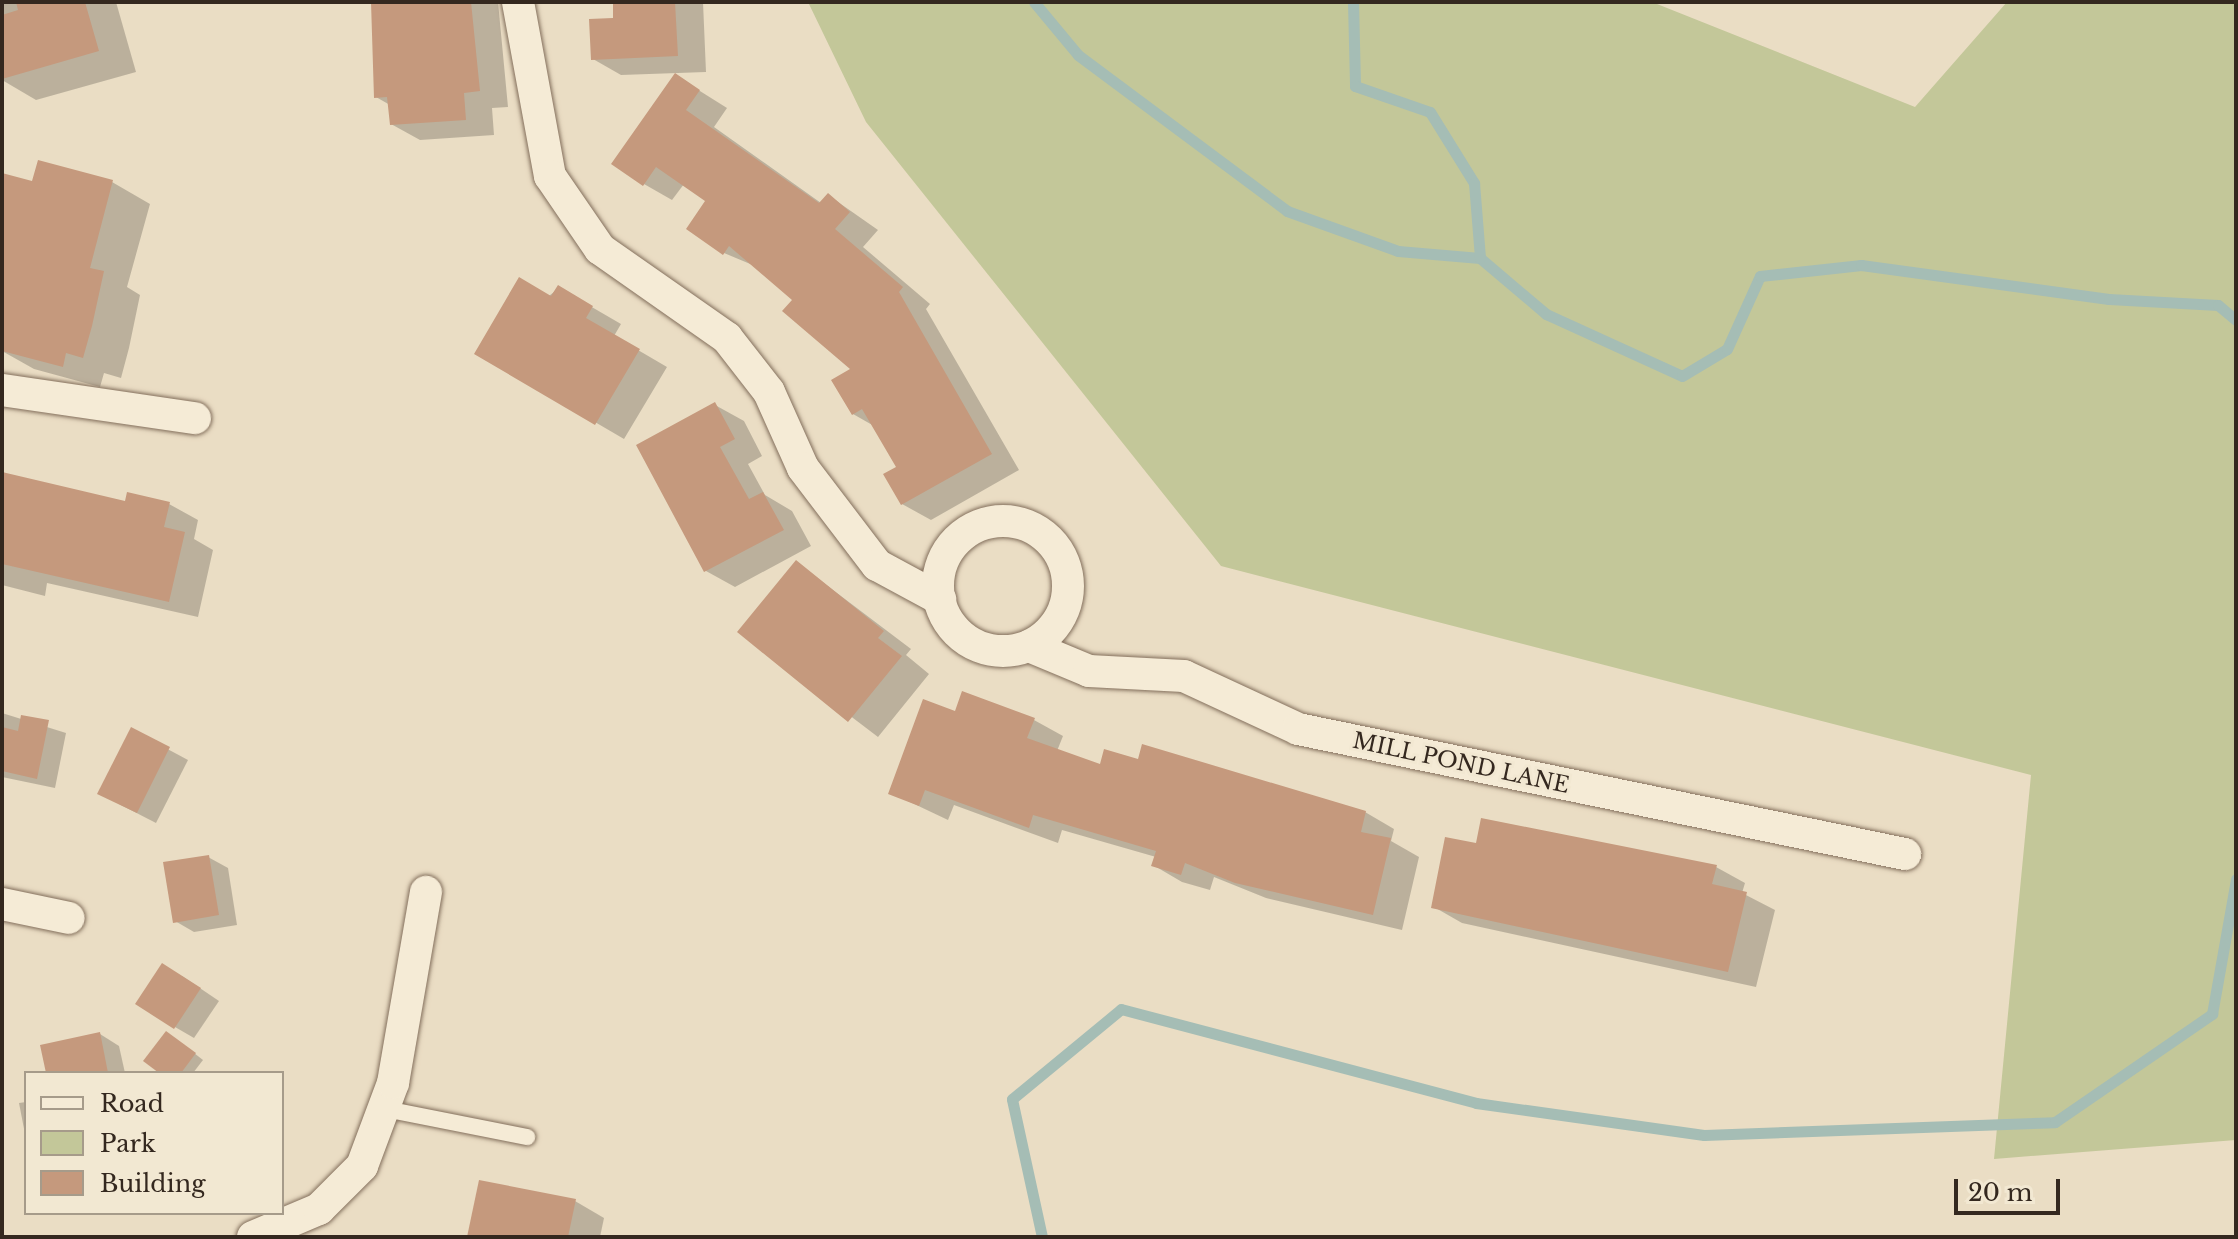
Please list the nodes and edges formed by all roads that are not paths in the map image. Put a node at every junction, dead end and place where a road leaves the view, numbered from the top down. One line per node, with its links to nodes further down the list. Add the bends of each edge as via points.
1 (518, 2): 4 (street, MILL POND LANE, via 550,176 600,249 727,338 769,392 803,468 877,565)
2 (2, 390): 3 (street)
3 (195, 418)
4 (940, 599): 5 (street, MILL POND LANE, via 952,625 973,643 991,650); 5 (street, via 944,558 956,541 992,522 1033,528 1056,549 1068,578 1060,618)
5 (1029, 646): 6 (street, MILL POND LANE, via 1089,671 1184,676 1298,729)
6 (1905, 854)
7 (426, 892): 10 (street)
8 (2, 904): 9 (street)
9 (69, 918)
10 (385, 1109): 11 (lane); 12 (street, via 343,1191 292,1224)
11 (527, 1137)
12 (253, 1237)

